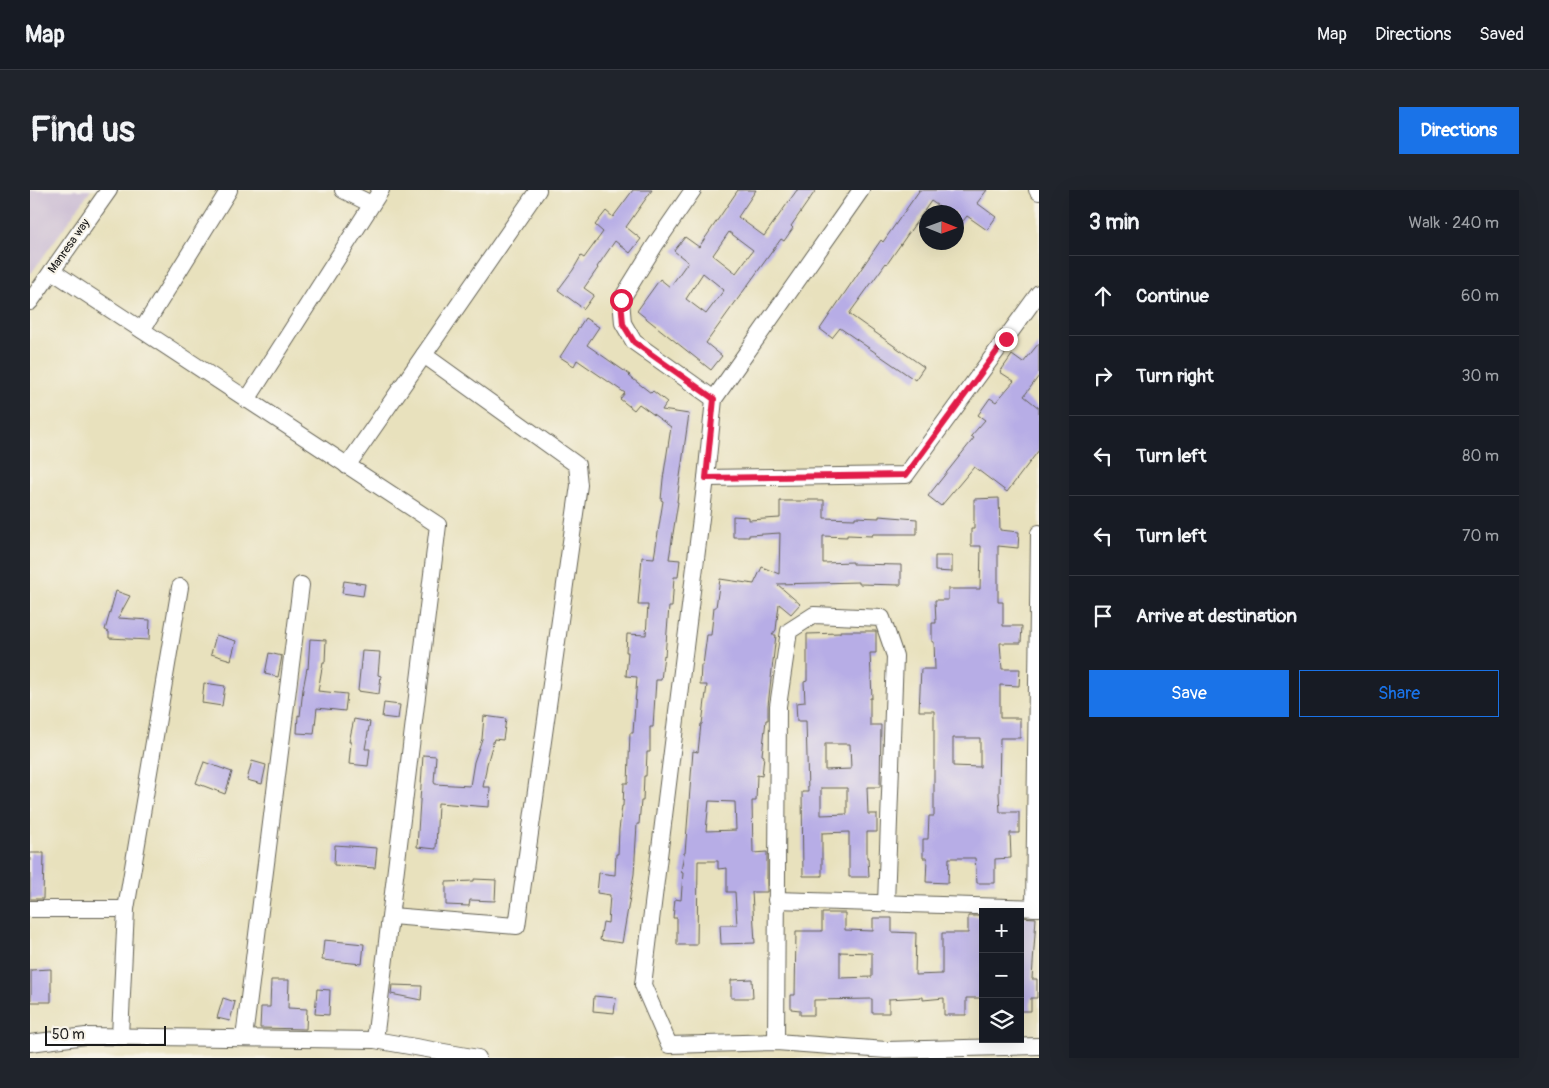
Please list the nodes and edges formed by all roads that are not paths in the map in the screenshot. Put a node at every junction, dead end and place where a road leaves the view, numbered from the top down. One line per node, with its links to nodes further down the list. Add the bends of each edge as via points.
1 (109, 190): 9 (street, Manresa way)
2 (229, 190): 12 (street)
3 (343, 190): 8 (street)
4 (381, 190): 8 (street)
5 (538, 190): 13 (street)
6 (693, 190): 14 (street, via 621,300 623,324 634,342)
7 (861, 190): 14 (street)
8 (372, 204): 15 (street)
9 (52, 271): 11 (street, Manresa way); 12 (street)
10 (1039, 293): 17 (street, via 906,475)
11 (30, 302)
12 (142, 330): 15 (street)
13 (424, 355): 16 (street); 26 (street, via 577,465 579,485 516,926)
14 (714, 399): 17 (street)
15 (248, 400): 16 (street)
16 (347, 466): 26 (street, via 438,526)
17 (706, 478): 30 (street, via 643,985 669,1045)
18 (1039, 533): 23 (street)
19 (301, 585): 28 (street)
20 (180, 587): 25 (street)
21 (776, 900): 22 (street); 22 (street, via 778,706 789,631 814,615 882,618 895,656); 30 (street)
22 (886, 904): 23 (street)
23 (1036, 908)
24 (30, 909): 25 (street)
25 (126, 910): 27 (street)
26 (390, 916): 29 (street)
27 (120, 1036): 28 (street); 31 (street, via 86,1036)
28 (244, 1038): 29 (street)
29 (376, 1040): 34 (street)
30 (776, 1042): 33 (street)
31 (30, 1043)
32 (1030, 1050): 33 (street)
33 (886, 1054)
34 (478, 1058)

